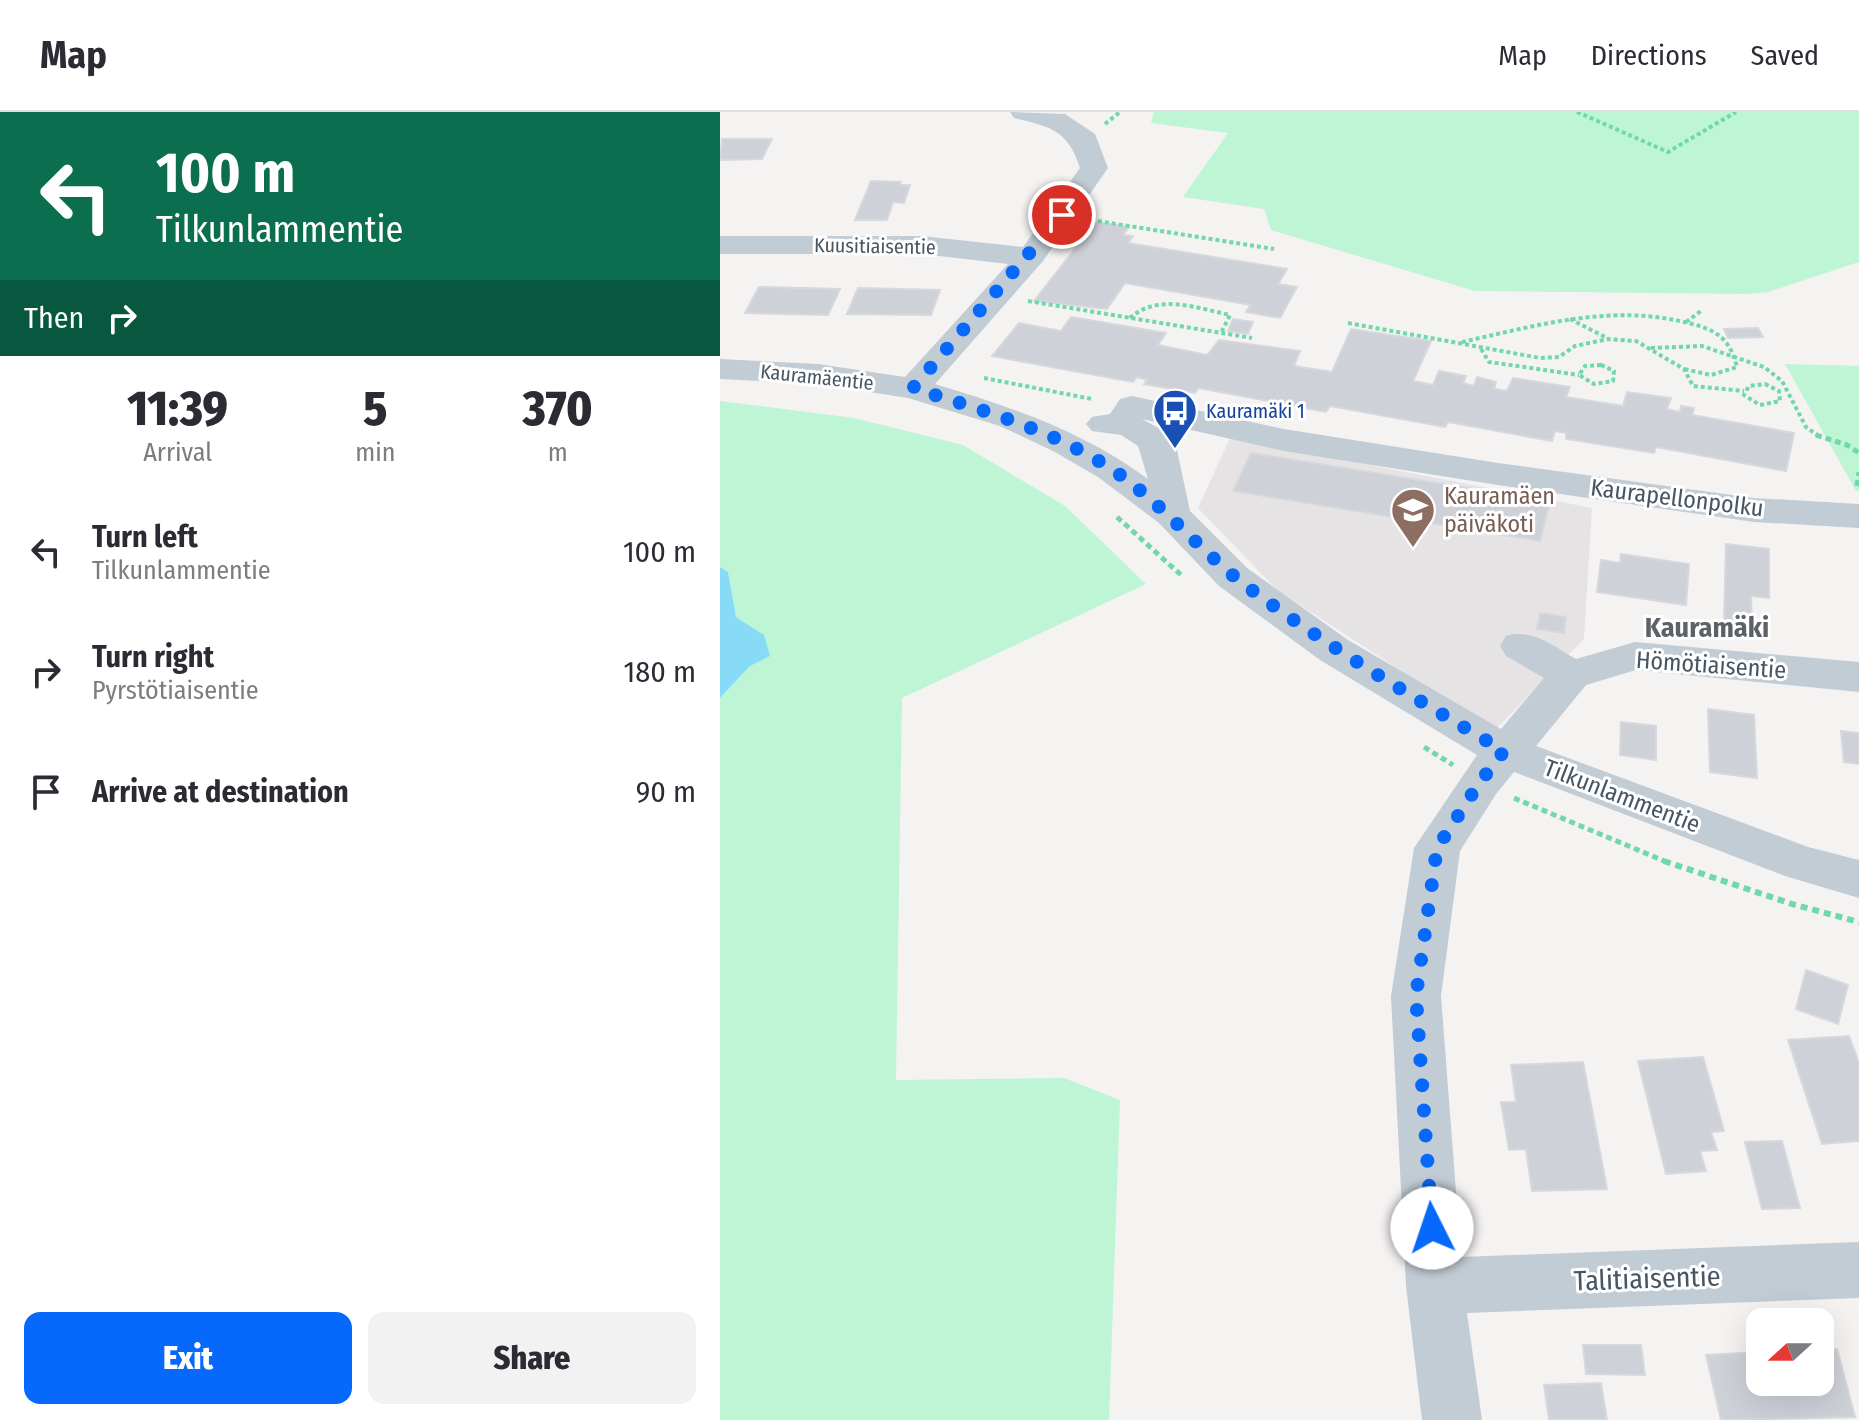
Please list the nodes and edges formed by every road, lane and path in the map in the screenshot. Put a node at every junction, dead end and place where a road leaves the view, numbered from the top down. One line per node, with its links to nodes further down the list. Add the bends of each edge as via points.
1 (1024, 112): 5 (street, via 1055,120 1085,140 1094,168)
2 (1577, 112): 3 (path, via 1668,152)
3 (1736, 112)
4 (1107, 203): 5 (street)
5 (1070, 206): 7 (path); 8 (street)
6 (720, 245): 8 (street, Kuusitiaisentie, via 922,245)
7 (1274, 249)
8 (1030, 257): 9 (street)
9 (995, 296): 11 (path); 25 (street)
10 (1701, 311): 13 (path)
11 (1130, 318): 15 (path); 15 (path, via 1138,309 1160,303 1230,315)
12 (1570, 319): 13 (path, via 1630,314); 17 (path); 18 (path)
13 (1686, 322): 21 (path, via 1723,338)
14 (1348, 323): 18 (path)
15 (1221, 333): 16 (path)
16 (1252, 338)
17 (1608, 339): 19 (path, via 1575,346 1559,357); 20 (path, via 1636,341)
18 (1457, 343): 19 (path)
19 (1481, 347): 24 (path, via 1489,362)
20 (1650, 349): 21 (path, via 1699,346); 23 (path)
21 (1734, 358): 23 (path, via 1737,367 1726,375); 29 (path, via 1769,369 1786,387 1808,429 1849,443)
22 (720, 369): 25 (street, Kauramäentie)
23 (1684, 369): 26 (path, via 1693,386)
24 (1579, 375): 24 (path, via 1597,385 1615,378 1611,369 1595,364)
25 (922, 378): 27 (path); 28 (street, Tilkunlammentie)
26 (1744, 391): 26 (path, via 1757,404 1770,405 1781,398 1765,384)
27 (1128, 415): 28 (street, via 1079,432); 30 (street, via 1159,446); 31 (street, Kaurapellonpolku, via 1754,510)
28 (1066, 443): 30 (street, Tilkunlammentie)
29 (1859, 453)
30 (1172, 515): 35 (street, Tilkunlammentie, via 1233,577 1334,650)
31 (1859, 516)
32 (1520, 646): 33 (street)
33 (1571, 675): 34 (street, Hömötiaisentie, via 1635,656); 35 (street)
34 (1859, 677)
35 (1504, 751): 36 (street, Tilkunlammentie, via 1801,863); 38 (street, via 1437,848 1416,996)
36 (1859, 879)
37 (1859, 1270): 38 (street, Talitiaisentie)
38 (1435, 1286): 39 (street)
39 (1452, 1420)

